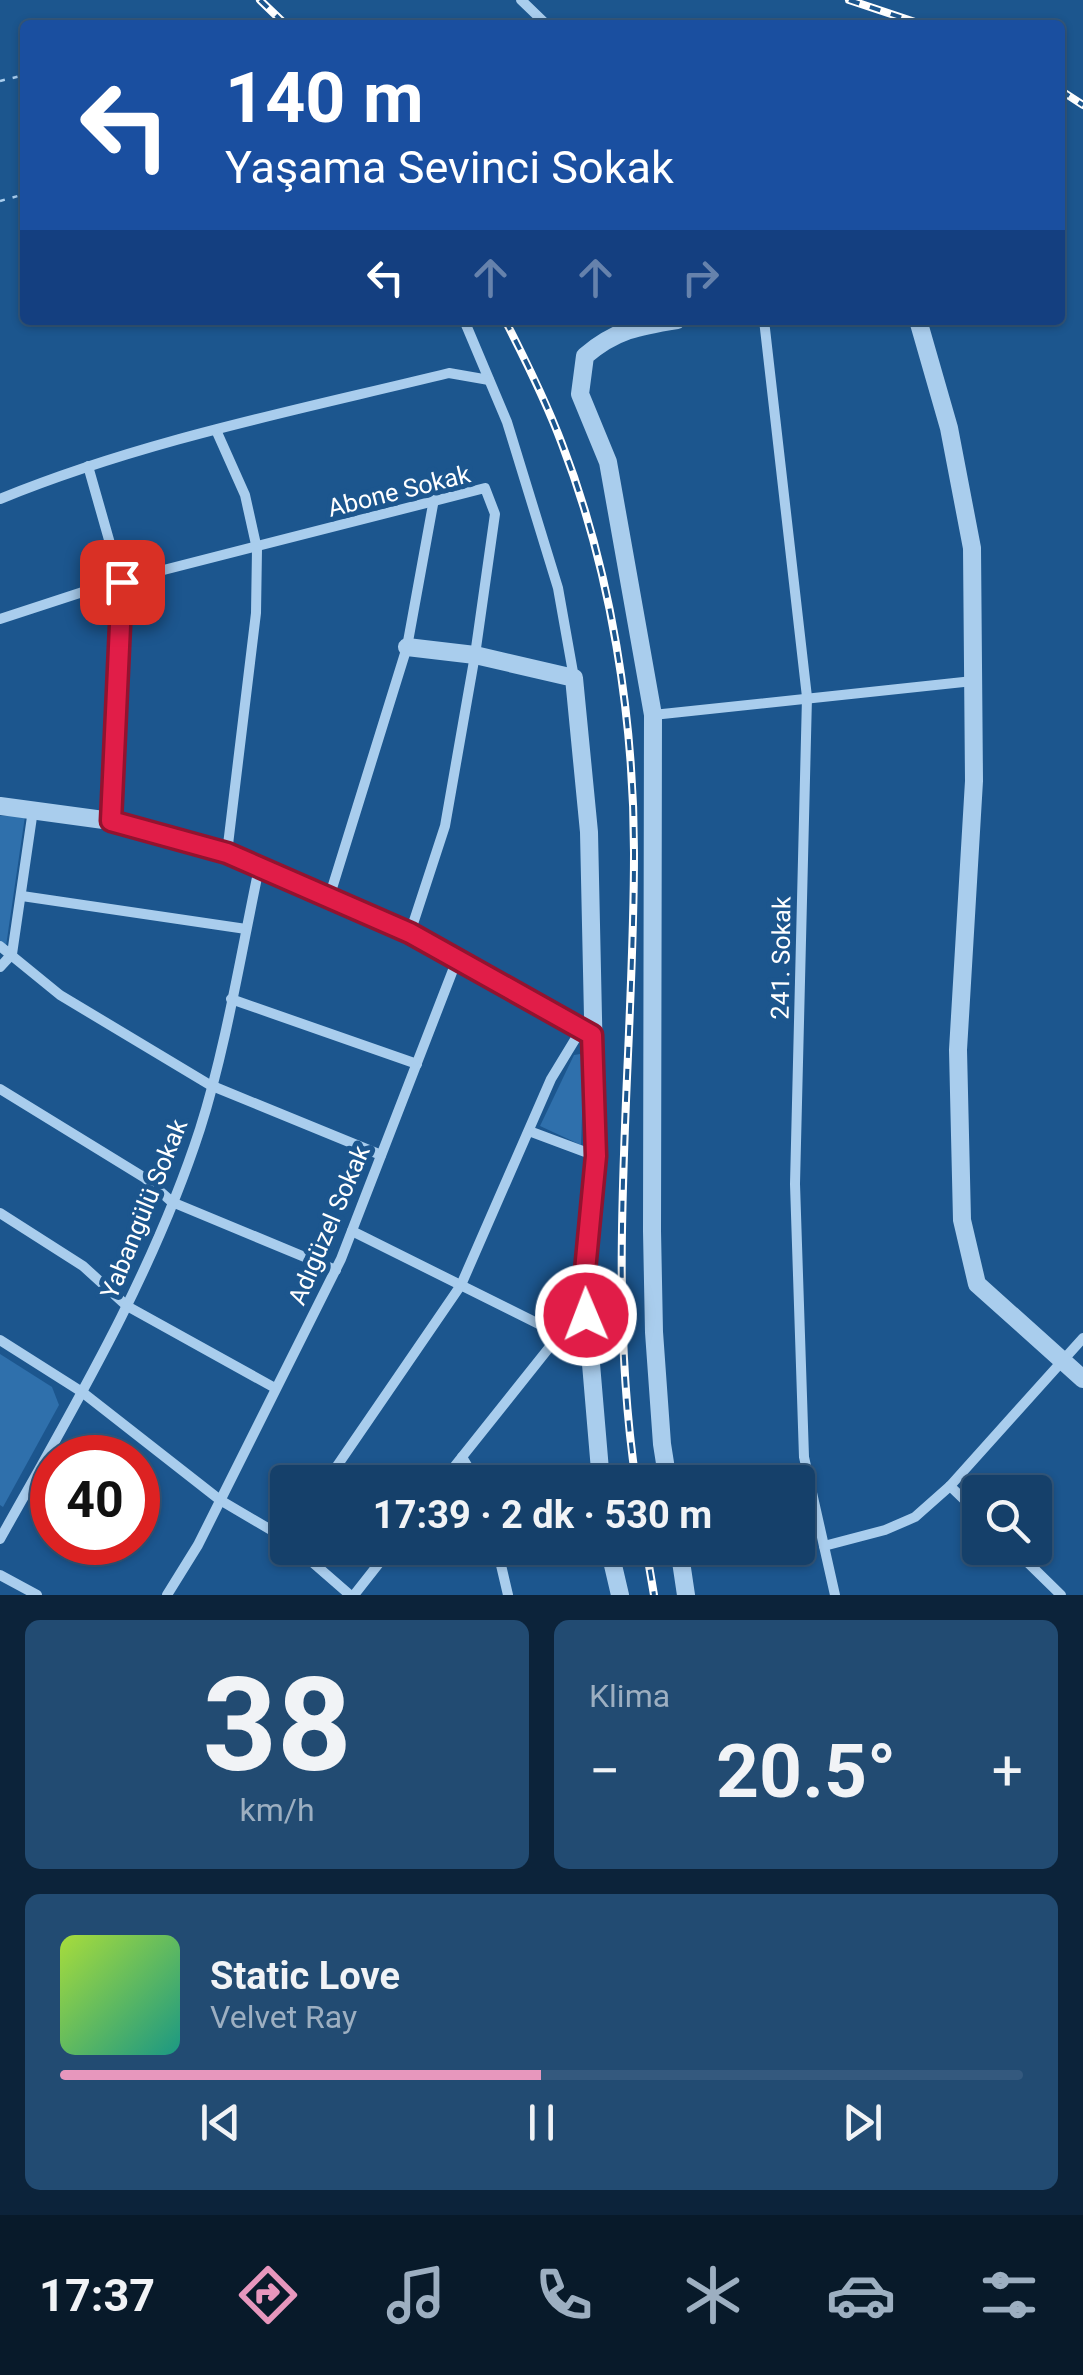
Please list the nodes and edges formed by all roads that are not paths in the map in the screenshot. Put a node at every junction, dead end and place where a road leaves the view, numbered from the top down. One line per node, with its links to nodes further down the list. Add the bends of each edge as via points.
1 (521, 0): 2 (street)
2 (541, 20)
3 (466, 325): 7 (street)
4 (643, 325): 20 (street, via 606,337 586,356 580,394 608,462)
5 (765, 325): 19 (street, 241. Sokak)
6 (919, 325): 18 (street, via 949,428 972,548)
7 (490, 380): 8 (street, via 449,373); 17 (street, via 558,588)
8 (216, 430): 9 (street); 12 (street, via 245,494)
9 (88, 466): 10 (street); 13 (street)
10 (0, 499)
11 (434, 499): 12 (street, Abone Sokak); 15 (street); 16 (street, Abone Sokak, via 485,488 495,514)
12 (257, 549): 13 (street, Abone Sokak); 24 (street, via 256,613)
13 (122, 582): 14 (street, Abone Sokak); 23 (street)
14 (0, 619)
15 (406, 648): 16 (street); 27 (street)
16 (475, 655): 17 (street); 29 (street, Abone Sokak, via 444,826)
17 (574, 678): 35 (street, via 589,832)
18 (974, 681): 19 (street); 52 (street, via 958,1050 962,1220 976,1284)
19 (807, 697): 20 (street); 67 (street, 241. Sokak, via 795,1184 804,1457)
20 (653, 715): 61 (street, via 654,1315)
21 (0, 806): 22 (street)
22 (34, 808): 23 (street); 26 (street)
23 (111, 821): 24 (street)
24 (227, 853): 25 (street)
25 (259, 868): 27 (street); 28 (street, Yabangülü Sokak)
26 (22, 896): 28 (street); 31 (street)
27 (329, 898): 29 (street)
28 (246, 929): 34 (street, Yabangülü Sokak)
29 (410, 933): 32 (street)
30 (0, 946): 31 (street)
31 (12, 954): 33 (street); 37 (street, via 60,995)
32 (458, 958): 35 (street); 36 (street, Adıgüzel Sokak)
33 (0, 967)
34 (231, 999): 36 (street); 37 (street, Yabangülü Sokak)
35 (587, 1031): 39 (street, via 551,1079); 41 (street)
36 (416, 1064): 40 (street, Adıgüzel Sokak)
37 (210, 1085): 40 (street); 42 (street, Yabangülü Sokak)
38 (0, 1089): 42 (street, via 146,1178)
39 (528, 1131): 41 (street); 46 (street)
40 (381, 1155): 44 (street, Adıgüzel Sokak)
41 (596, 1156): 51 (street, via 584,1281)
42 (172, 1202): 45 (street); 47 (street, Yabangülü Sokak)
43 (0, 1213): 47 (street, via 84,1266)
44 (352, 1231): 45 (street, Adıgüzel Sokak); 46 (street)
45 (336, 1270): 54 (street, Adıgüzel Sokak)
46 (461, 1285): 48 (street); 57 (street)
47 (127, 1306): 54 (street); 55 (street, Yabangülü Sokak)
48 (560, 1334): 51 (street); 56 (street)
49 (1083, 1338): 52 (street)
50 (0, 1340): 55 (street)
51 (589, 1349): 60 (street)
52 (1062, 1359): 53 (street); 62 (street)
53 (1083, 1379)
54 (275, 1388): 64 (street, Adıgüzel Sokak)
55 (82, 1392): 64 (street); 66 (street, Yabangülü Sokak)
56 (462, 1457): 58 (street); 59 (street)
57 (338, 1465)
58 (456, 1465)
59 (467, 1465)
60 (599, 1465)
61 (665, 1465)
62 (950, 1486): 63 (street); 67 (street, via 915,1518)
63 (962, 1498)
64 (220, 1500): 65 (street); 76 (street, Adıgüzel Sokak)
65 (270, 1529)
66 (2, 1533)
67 (824, 1546): 81 (street, 241. Sokak)
68 (316, 1565): 77 (street)
69 (378, 1565): 77 (street)
70 (501, 1565): 78 (street)
71 (613, 1565): 79 (street)
72 (682, 1565): 80 (street)
73 (1030, 1565): 82 (street)
74 (0, 1574): 75 (street)
75 (36, 1595)
76 (168, 1595)
77 (352, 1595)
78 (508, 1595)
79 (620, 1595)
80 (686, 1595)
81 (835, 1595)
82 (1061, 1595)

